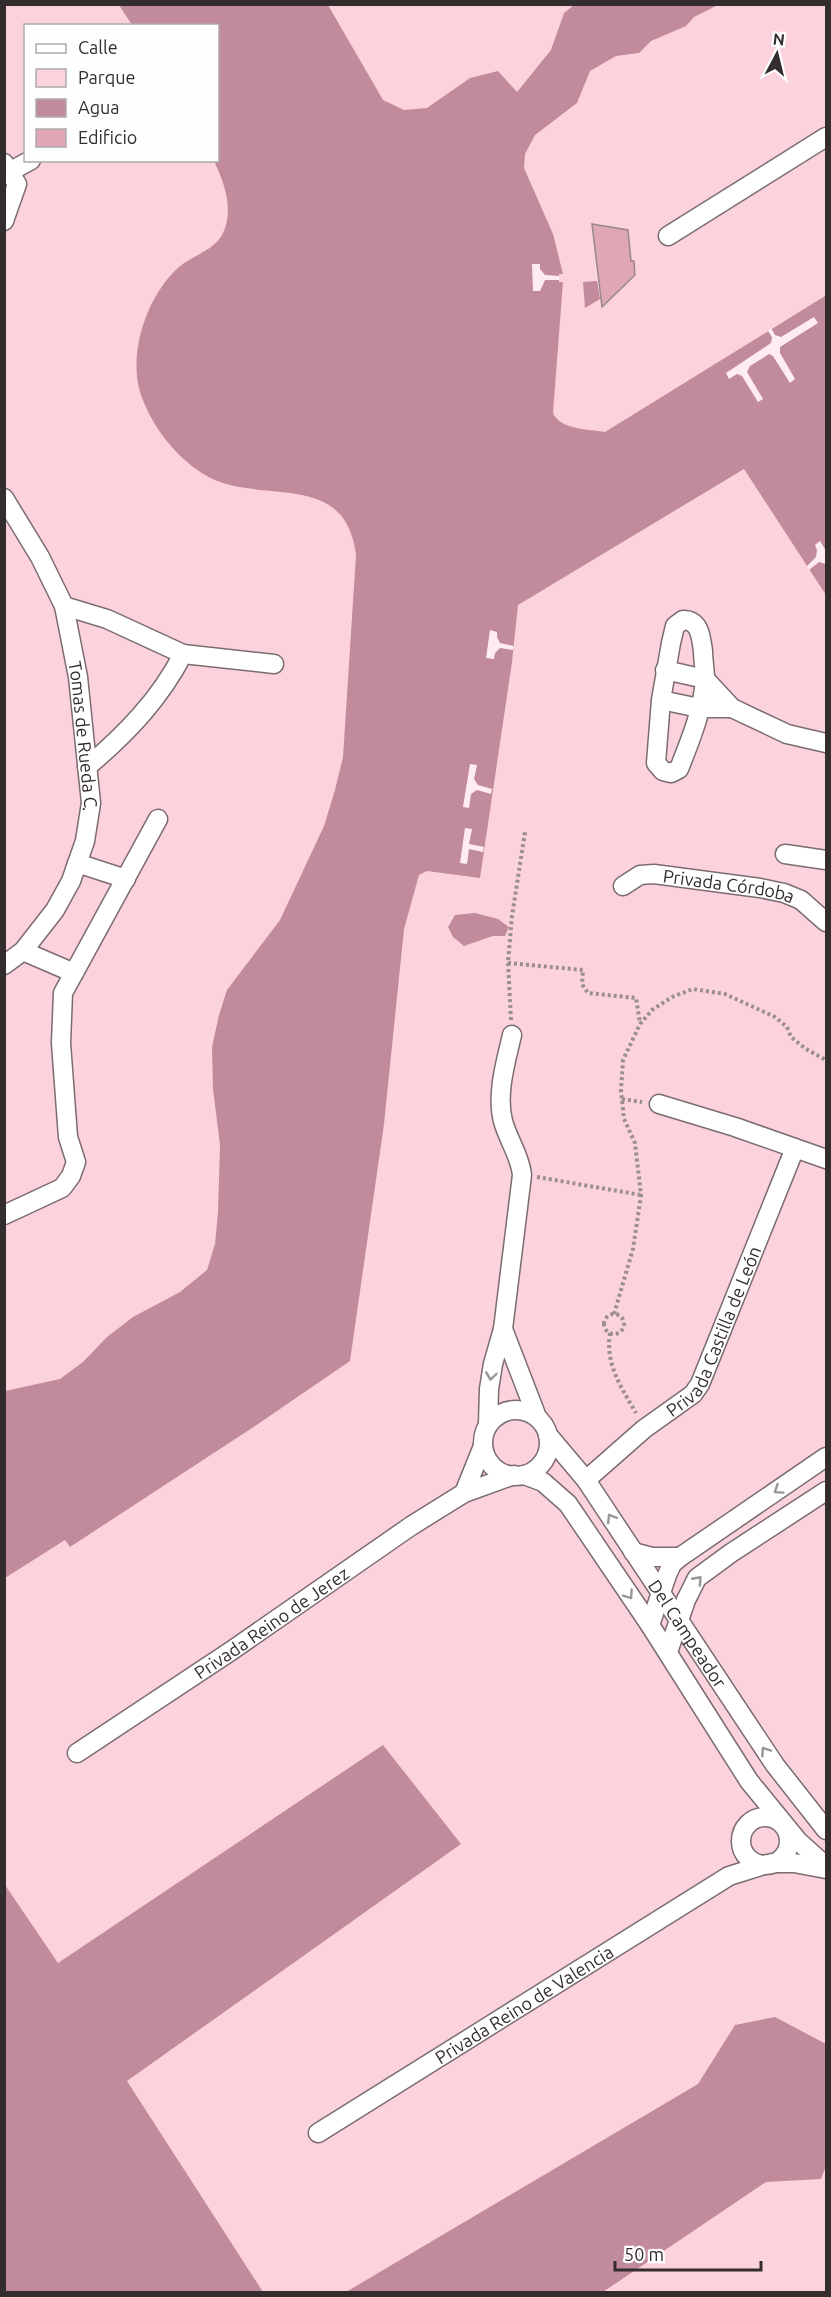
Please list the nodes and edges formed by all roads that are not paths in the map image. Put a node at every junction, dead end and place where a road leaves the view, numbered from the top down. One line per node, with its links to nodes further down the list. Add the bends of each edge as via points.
1 (826, 137): 5 (street)
2 (24, 162): 3 (street)
3 (8, 167): 4 (street, via 18,184)
4 (4, 220)
5 (668, 236)
6 (4, 498): 7 (street, Tomas de Rueda C.)
7 (64, 606): 8 (street, via 107,619); 16 (street, Tomas de Rueda C., via 78,677)
8 (183, 654): 9 (street); 16 (street, via 170,679 121,739)
9 (274, 664)
10 (665, 670): 11 (street); 11 (street, via 675,626 689,620 698,626 702,640); 12 (street)
11 (705, 679): 13 (street); 14 (street)
12 (662, 700): 13 (street); 13 (street, via 656,763 671,773 679,769)
13 (699, 708): 14 (street)
14 (732, 708): 15 (street, via 787,734)
15 (826, 743)
16 (87, 766): 20 (street, Tomas de Rueda C., via 91,803)
17 (158, 819): 21 (street)
18 (785, 854): 19 (street)
19 (826, 860)
20 (78, 862): 21 (street); 24 (street, Tomas de Rueda C., via 55,910)
21 (126, 879): 26 (street)
22 (623, 886): 23 (street, Privada Córdoba, via 640,875 654,874 760,888 801,900)
23 (826, 922)
24 (23, 951): 25 (street, Tomas de Rueda C.); 26 (street)
25 (4, 965)
26 (74, 973): 31 (street, via 63,993 61,1043 68,1137 76,1162 62,1188)
27 (512, 1035): 32 (street, via 504,1075 503,1119 522,1174)
28 (659, 1104): 29 (street)
29 (795, 1148): 30 (street); 39 (street, Privada Castilla de León, via 700,1384 693,1394 644,1429)
30 (826, 1158)
31 (4, 1215)
32 (503, 1329): 33 (street); 34 (street, one-way to 34, via 492,1364)
33 (537, 1417): 34 (street, via 528,1412 506,1411); 35 (street)
34 (488, 1425): 36 (street)
35 (548, 1435): 38 (street, via 549,1446 541,1464); 39 (street, Del Campeador)
36 (483, 1446): 38 (street, via 493,1466 502,1473); 41 (street)
37 (826, 1457): 43 (street, one-way to 43)
38 (519, 1475): 41 (street, Privada Reino de Jerez); 46 (street, Del Campeador, one-way to 46, via 543,1482 568,1504)
39 (586, 1480): 42 (street, Del Campeador, one-way to 39)
40 (826, 1491): 45 (street, one-way to 40, via 697,1578)
41 (464, 1492): 48 (street, Privada Reino de Jerez)
42 (633, 1552): 43 (street); 44 (street, Del Campeador)
43 (680, 1557): 44 (street, via 670,1570)
44 (662, 1595): 45 (street, Del Campeador); 46 (street)
45 (680, 1620): 47 (street); 50 (street, Del Campeador, one-way to 45)
46 (650, 1625): 47 (street, Del Campeador)
47 (668, 1652): 49 (street, Del Campeador)
48 (77, 1753)
49 (749, 1780): 51 (street, Del Campeador); 53 (street, via 750,1804)
50 (787, 1781): 51 (street); 52 (street, Del Campeador)
51 (782, 1824): 52 (street); 53 (street, via 755,1819); 54 (street, via 789,1841 786,1852); 55 (street, Del Campeador)
52 (824, 1828)
53 (743, 1835): 54 (street, via 750,1859); 56 (street, via 739,1861)
54 (769, 1864): 55 (street, Del Campeador); 56 (street, Privada Reino de Valencia)
55 (826, 1868)
56 (729, 1876): 57 (street, Privada Reino de Valencia)
57 (318, 2133)

